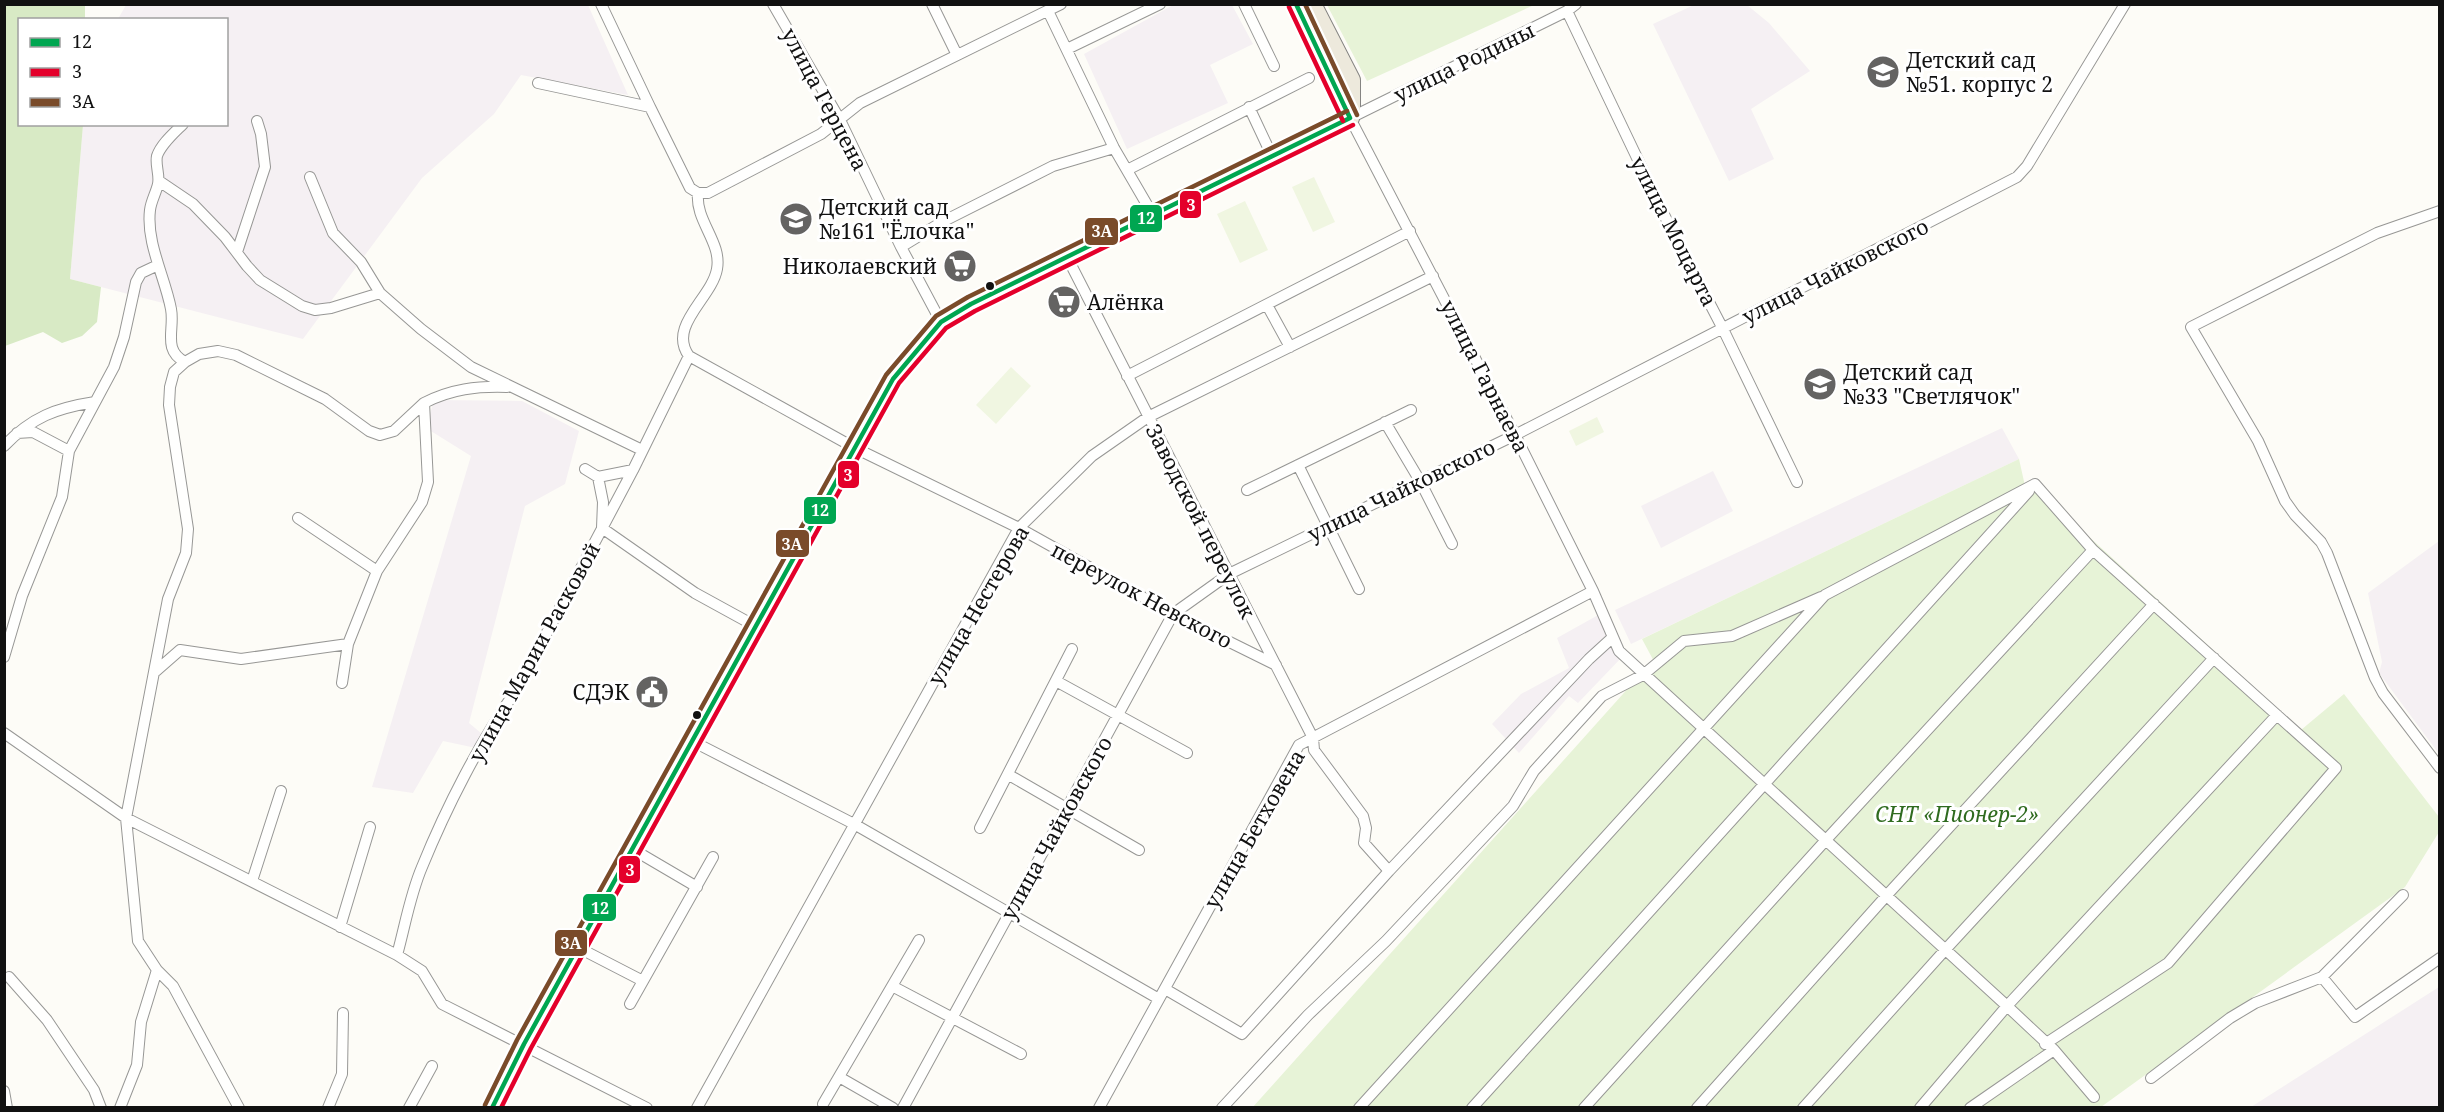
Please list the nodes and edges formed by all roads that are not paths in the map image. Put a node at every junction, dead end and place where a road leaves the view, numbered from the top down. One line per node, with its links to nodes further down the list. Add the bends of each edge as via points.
1 (601, 4): 17 (street)
2 (773, 4): 20 (street, улица Герцена)
3 (932, 4): 13 (street)
4 (1061, 4): 11 (street)
5 (1160, 4): 12 (street)
6 (1244, 4): 14 (street)
7 (1296, 4): 19 (main road, улица Гарнаева)
8 (1312, 4): 19 (main road, улица Гарнаева, via 1351,80)
9 (2125, 4): 40 (street, улица Чайковского, via 2017,177)
10 (1572, 8): 19 (street, улица Родины); 40 (street, улица Моцарта, via 1670,227)
11 (1048, 11): 12 (street); 13 (street)
12 (1067, 50): 23 (street)
13 (957, 55): 20 (street, via 860,103)
14 (1274, 66)
15 (1310, 78): 18 (street)
16 (538, 83): 17 (street)
17 (650, 107): 28 (street, via 690,188)
18 (1249, 107): 24 (street); 25 (street)
19 (1350, 118): 24 (main road); 31 (street, улица Гарнаева)
20 (840, 120): 28 (street, via 718,189); 32 (street, улица Герцена)
21 (257, 121): 33 (street, via 265,167)
22 (181, 126): 27 (street, via 157,157)
23 (1114, 148): 25 (street); 32 (street, via 1053,166)
24 (1272, 156): 30 (main road)
25 (1127, 170): 30 (street)
26 (309, 177): 37 (street, via 333,233 361,262)
27 (159, 181): 33 (street, via 192,204); 35 (street, via 150,217)
28 (698, 193): 42 (street, via 697,206 714,245 718,267 685,326 683,348)
29 (2439, 211): 96 (street, via 2377,233 2191,327 2258,441 2285,501 2327,553 2383,693)
30 (1153, 214): 34 (main road)
31 (1410, 231): 36 (street, улица Гарнаева); 38 (street)
32 (901, 247): 39 (street, улица Герцена)
33 (237, 252): 37 (street, via 260,280 315,310)
34 (1067, 257): 39 (main road); 44 (street, Заводской переулок)
35 (159, 265): 43 (street, via 171,308 172,350 176,358); 46 (street, via 141,273 136,282 114,367)
36 (1433, 276): 41 (street, улица Нестерова); 52 (street, улица Гарнаева)
37 (380, 294): 45 (street, via 451,354)
38 (1267, 305): 41 (street); 44 (street)
39 (941, 322): 54 (main road, via 893,379)
40 (1723, 329): 52 (street, улица Чайковского); 62 (street, улица Моцарта)
41 (1290, 347): 49 (street, улица Нестерова)
42 (689, 356): 54 (street, переулок Невского); 55 (street, улица Марии Расковой)
43 (185, 362): 47 (street, via 199,354 218,351 236,356 325,399 380,435 394,431); 85 (street, via 174,372 169,405 187,541 168,599)
44 (1127, 376): 49 (street, Заводской переулок)
45 (513, 387): 47 (street, via 465,388); 55 (street)
46 (95, 402): 51 (street, via 41,416); 56 (street)
47 (424, 403): 71 (street, via 428,482 422,502)
48 (1410, 410): 50 (street)
49 (1148, 417): 68 (street, улица Нестерова, via 1092,456); 72 (street, Заводской переулок)
50 (1385, 422): 57 (street); 61 (street)
51 (17, 433): 53 (street); 56 (street, via 33,432)
52 (1515, 435): 61 (street, улица Чайковского); 74 (street, улица Гарнаева)
53 (4, 446)
54 (855, 448): 68 (street, переулок Невского); 78 (main road)
55 (642, 450): 59 (street, улица Марии Расковой)
56 (69, 451): 82 (street, via 62,497 22,596)
57 (1298, 465): 64 (street); 66 (street)
58 (585, 469): 60 (street)
59 (633, 470): 60 (street); 67 (street, улица Марии Расковой)
60 (598, 477): 67 (street, via 603,502)
61 (1420, 481): 66 (street, улица Чайковского); 69 (street)
62 (1797, 482)
63 (2035, 484): 70 (street); 75 (street); 98 (street)
64 (1247, 490)
65 (298, 518): 71 (street)
66 (1328, 526): 72 (street, улица Чайковского); 73 (street)
67 (602, 528): 78 (street, via 695,593); 119 (street, улица Марии Расковой, via 443,821 421,868)
68 (1019, 528): 77 (street, переулок Невского); 102 (street, улица Нестерова)
69 (1452, 544)
70 (2093, 550): 76 (street); 105 (street)
71 (377, 571): 80 (street)
72 (1229, 574): 77 (street, улица Чайковского); 84 (street, Заводской переулок)
73 (1359, 589)
74 (1593, 591): 79 (street, улица Гарнаева); 93 (street, улица Бетховена)
75 (1825, 596): 86 (street, via 1732,636 1683,641); 91 (street)
76 (2154, 604): 83 (street); 113 (street)
77 (1173, 614): 84 (street, переулок Невского); 90 (street, улица Чайковского)
78 (757, 627): 94 (main road)
79 (1612, 638): 86 (street, улица Гарнаева); 109 (street)
80 (348, 644): 85 (street, via 241,659 180,650); 88 (street)
81 (1072, 649): 87 (street)
82 (4, 657)
83 (2214, 658): 89 (street); 118 (street)
84 (1276, 665): 93 (street, Заводской переулок)
85 (156, 671): 101 (street)
86 (1643, 675): 91 (street, улица Гарнаева); 152 (street, via 1602,696 1590,707 1534,771 1514,806)
87 (1056, 681): 90 (street); 97 (street)
88 (342, 683)
89 (2277, 715): 128 (street); 132 (street, via 2336,768 2168,963)
90 (1117, 716): 95 (street); 100 (street, улица Чайковского)
91 (1703, 728): 98 (street, улица Гарнаева); 153 (street)
92 (4, 733): 101 (street)
93 (1313, 738): 109 (street, Заводской переулок, via 1314,750 1363,816 1364,843); 126 (street, улица Бетховена, via 1299,745)
94 (693, 741): 102 (street); 106 (main road)
95 (1187, 753)
96 (2439, 768)
97 (1009, 774): 100 (street); 104 (street)
98 (1763, 784): 105 (street, улица Гарнаева); 154 (street)
99 (281, 791): 110 (street)
100 (1066, 809): 107 (street); 114 (street, улица Чайковского)
101 (126, 818): 110 (street); 121 (street, via 138,941)
102 (854, 824): 114 (street); 148 (street, улица Нестерова)
103 (370, 828): 115 (street)
104 (980, 828)
105 (1825, 841): 113 (street, улица Гарнаева); 155 (street)
106 (634, 850): 111 (street); 117 (main road)
107 (1139, 850)
108 (713, 858): 111 (street)
109 (1389, 871): 126 (street, via 1242,1034)
110 (252, 881): 115 (street)
111 (697, 887): 124 (street)
112 (2403, 894): 123 (street)
113 (1887, 895): 118 (street, улица Гарнаева); 156 (street)
114 (1010, 913): 126 (street); 130 (street, улица Чайковского)
115 (340, 927): 119 (street)
116 (919, 940): 125 (street)
117 (579, 948): 124 (street); 131 (main road)
118 (1945, 950): 128 (street, улица Гарнаева); 157 (street)
119 (397, 955): 131 (street, via 422,971 442,1004)
120 (2439, 958): 123 (street, via 2355,1017)
121 (157, 970): 142 (street, via 141,1022 137,1065); 143 (street, via 173,986)
122 (9, 977): 141 (street, via 47,1020 94,1090)
123 (2322, 977): 136 (street, via 2255,1003)
124 (643, 981): 127 (street)
125 (892, 986): 130 (street); 135 (street)
126 (1162, 994): 151 (street, улица Бетховена)
127 (630, 1004)
128 (2007, 1006): 132 (street, улица Гарнаева); 158 (street)
129 (343, 1013): 144 (street, via 342,1074)
130 (952, 1017): 133 (street); 150 (street, улица Чайковского)
131 (524, 1044): 146 (main road); 147 (street)
132 (2050, 1047): 138 (street, улица Гарнаева); 159 (street)
133 (1021, 1054)
134 (432, 1066): 145 (street)
135 (839, 1077): 139 (street); 149 (street)
136 (2151, 1078)
137 (4, 1091): 140 (street)
138 (2094, 1097)
139 (823, 1104)
140 (7, 1107)
141 (101, 1107)
142 (120, 1107)
143 (239, 1107)
144 (328, 1107)
145 (409, 1107)
146 (492, 1107)
147 (647, 1107)
148 (697, 1107)
149 (893, 1107)
150 (903, 1107)
151 (1099, 1107)
152 (1222, 1107)
153 (1359, 1107)
154 (1472, 1107)
155 (1584, 1107)
156 (1697, 1107)
157 (1803, 1107)
158 (1920, 1107)
159 (1970, 1107)

